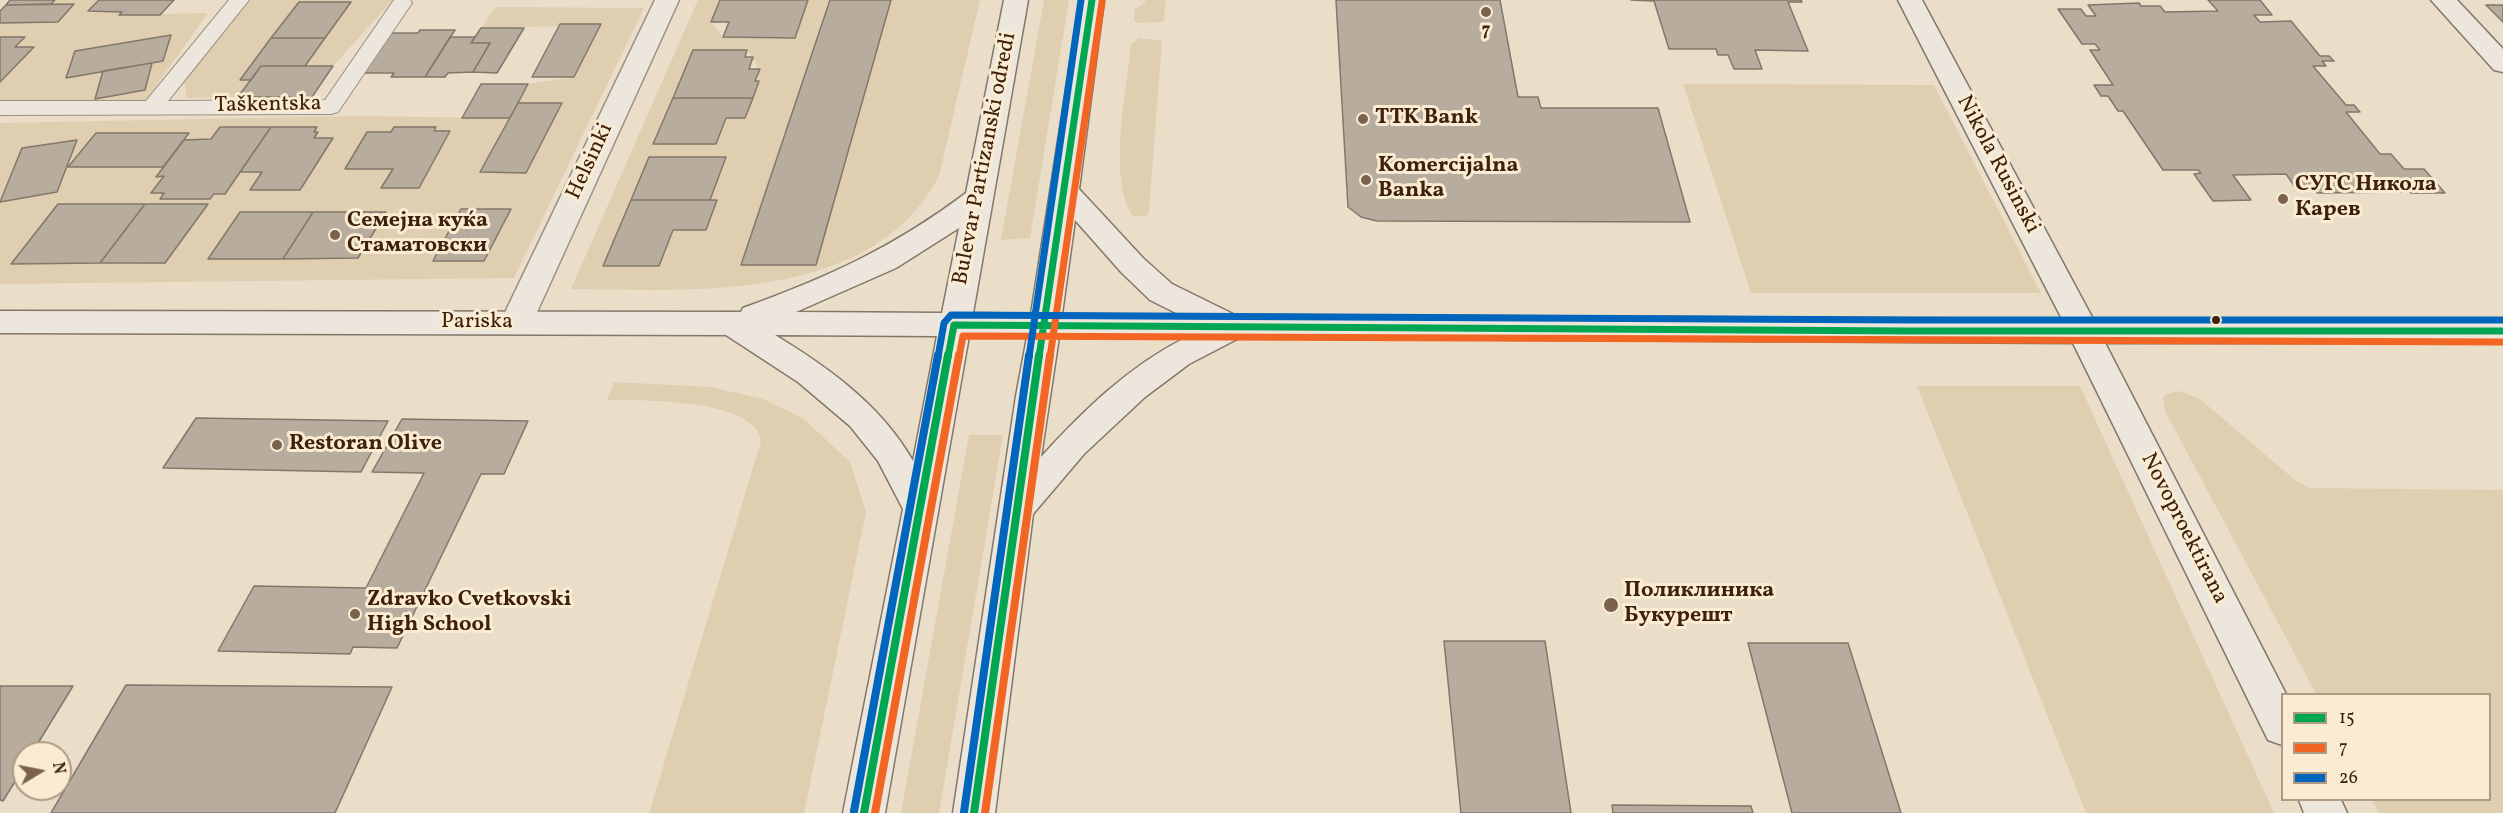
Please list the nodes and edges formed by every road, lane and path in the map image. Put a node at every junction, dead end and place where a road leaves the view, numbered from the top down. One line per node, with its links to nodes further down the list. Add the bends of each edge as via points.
1 (239, 0): 9 (lane)
2 (667, 0): 14 (street, Helsinki)
3 (1016, 0): 12 (street, Bulevar Partizanski odredi)
4 (1092, 0): 11 (street)
5 (1910, 0): 19 (street, Nikola Rusinski)
6 (2443, 0): 8 (street)
7 (402, 3): 9 (lane, Taškentska, via 331,107)
8 (2503, 64)
9 (152, 107): 10 (lane, Taškentska)
10 (0, 108)
11 (1064, 190): 17 (street); 18 (street, via 1132,266 1161,292)
12 (978, 198): 15 (street, via 927,236 876,265); 16 (street, Bulevar Partizanski odredi)
13 (0, 322): 14 (street, Pariska)
14 (516, 323): 15 (street, Pariska)
15 (732, 324): 16 (street, Pariska); 22 (street, via 845,399 879,436)
16 (954, 325): 17 (street, Pariska); 22 (street, Bulevar Partizanski odredi)
17 (1045, 325): 18 (street, Pariska); 21 (street)
18 (1233, 327): 19 (street, Pariska); 21 (street, via 1178,356 1126,394 1057,460)
19 (2084, 331): 20 (street, Pariska); 23 (street, Novoproektirana)
20 (2503, 331)
21 (1018, 507): 25 (street)
22 (921, 509): 24 (street, Bulevar Partizanski odredi)
23 (2281, 723)
24 (864, 813)
25 (974, 813)

